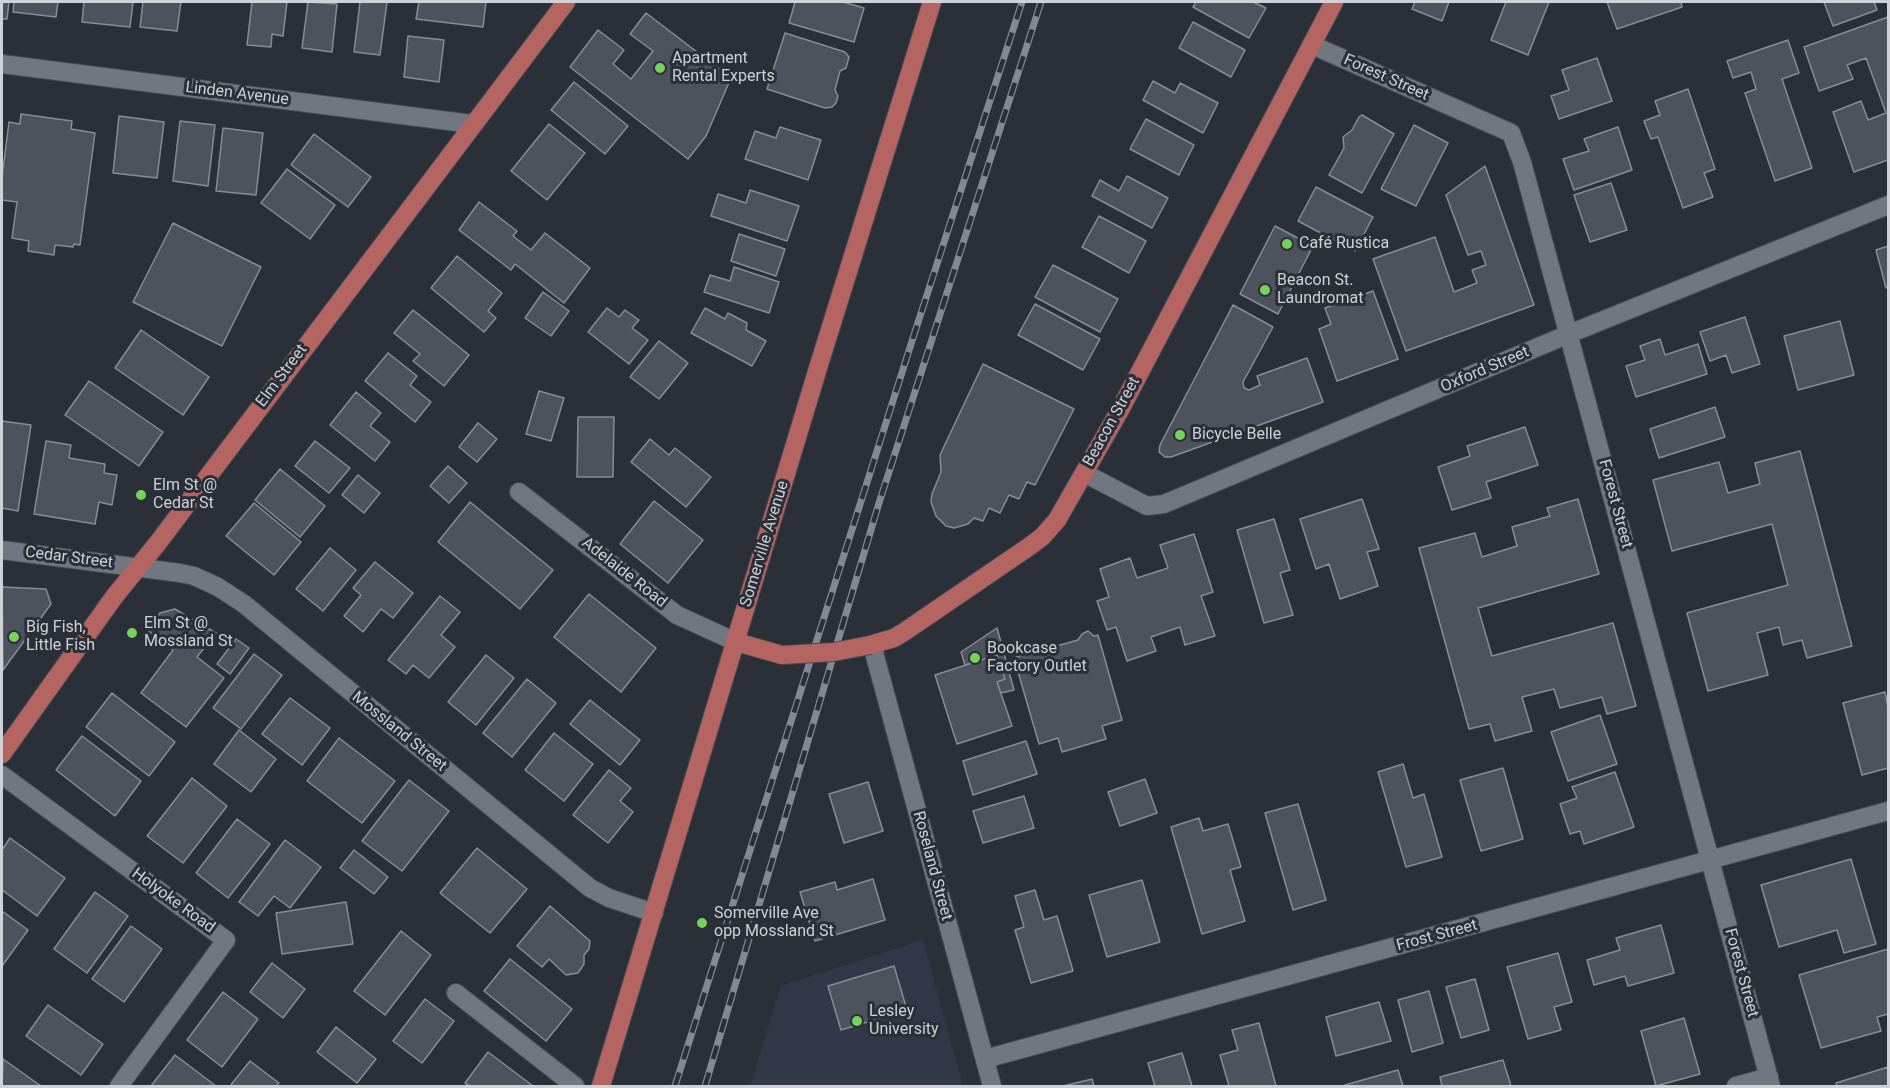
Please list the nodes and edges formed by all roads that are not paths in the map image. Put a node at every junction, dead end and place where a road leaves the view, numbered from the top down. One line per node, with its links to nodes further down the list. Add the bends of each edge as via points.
1 (566, 2): 6 (main road, Elm Street)
2 (932, 2): 13 (main road, Somerville Avenue)
3 (1334, 2): 4 (main road, Beacon Street)
4 (1312, 45): 8 (street, Forest Street, via 1511,133); 9 (main road, Beacon Street)
5 (2, 64): 6 (street, Linden Avenue)
6 (472, 124): 12 (main road, Elm Street)
7 (1888, 205): 8 (street, Oxford Street)
8 (1569, 334): 9 (street, Oxford Street, via 1164,504 1147,506); 18 (street, Forest Street)
9 (1084, 473): 14 (main road, Beacon Street, via 1057,520 1042,537 904,632)
10 (519, 492): 13 (street, Adelaide Road, via 677,615)
11 (2, 550): 12 (street, Cedar Street)
12 (137, 566): 15 (main road, Elm Street); 19 (street, Mossland Street, via 194,576 232,596 590,888)
13 (736, 642): 14 (main road, Beacon Street, bridge, via 782,655); 19 (main road, Somerville Avenue)
14 (871, 645): 21 (street, Roseland Street)
15 (2, 754)
16 (2, 775): 23 (street, Holyoke Road, via 226,940)
17 (1888, 811): 18 (street, Frost Street)
18 (1710, 861): 21 (street, Frost Street); 22 (street, Forest Street)
19 (654, 913): 25 (main road, Somerville Avenue)
20 (456, 993): 24 (street)
21 (985, 1059): 26 (street, Roseland Street)
22 (1770, 1082): 27 (street)
23 (118, 1086)
24 (575, 1086)
25 (601, 1086)
26 (992, 1086)
27 (1736, 1086)

